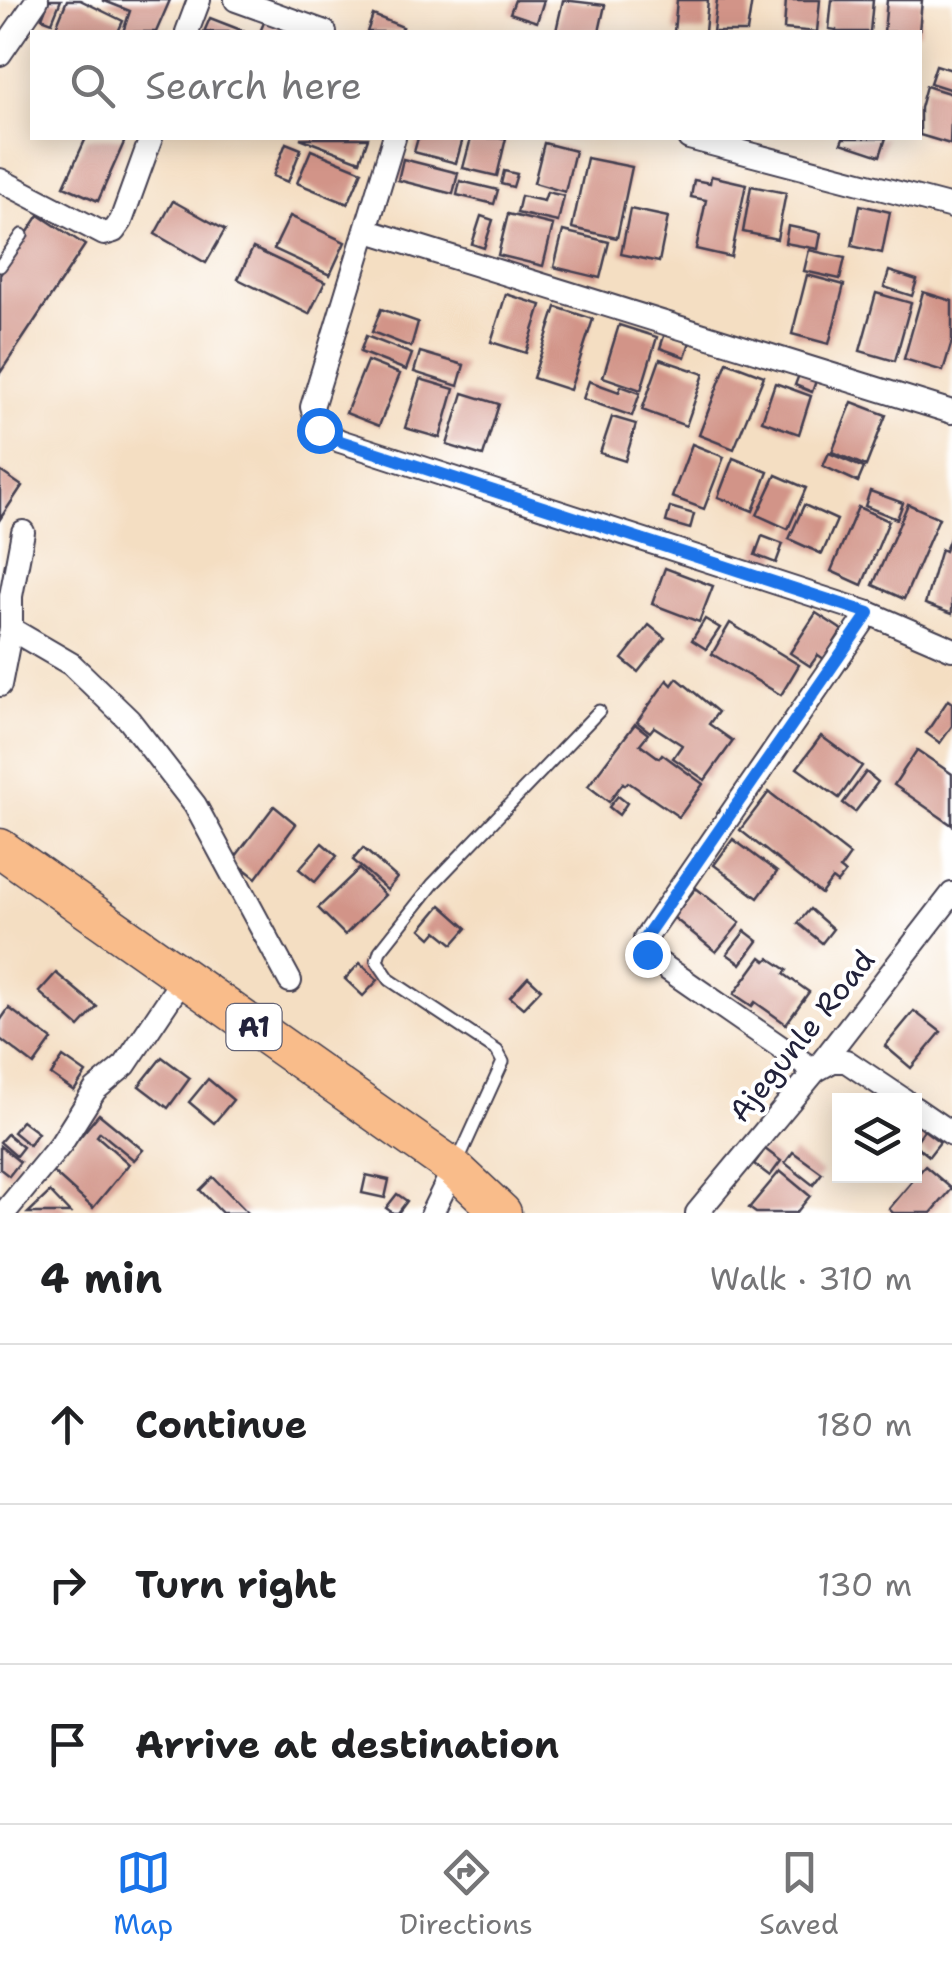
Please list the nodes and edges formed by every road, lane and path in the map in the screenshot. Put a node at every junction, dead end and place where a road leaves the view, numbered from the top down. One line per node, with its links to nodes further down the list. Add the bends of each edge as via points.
1 (36, 0): 6 (street)
2 (199, 0): 4 (street)
3 (236, 0): 5 (street)
4 (188, 30)
5 (319, 30)
6 (0, 54)
7 (149, 140): 10 (street, via 121,222 104,234)
8 (393, 140): 12 (street)
9 (697, 140): 11 (street)
10 (0, 180)
11 (952, 206)
12 (368, 231): 15 (street); 17 (street, via 312,407 319,430)
13 (22, 235): 14 (lane)
14 (0, 266)
15 (952, 412)
16 (23, 532): 18 (street)
17 (869, 613): 19 (street); 26 (street, via 644,939 658,963)
18 (10, 629): 20 (street); 25 (street, via 70,664 129,720 195,805)
19 (952, 650)
20 (0, 685)
21 (599, 711): 30 (lane, via 433,884 376,961 390,980 497,1051 502,1062)
22 (0, 848): 24 (highway, A1)
23 (952, 894): 26 (street, Ajegunle Road)
24 (184, 978): 30 (highway, A1); 31 (street, via 125,1066 96,1090)
25 (290, 981)
26 (815, 1071): 27 (street, via 846,1061); 34 (street, Ajegunle Road)
27 (894, 1093)
28 (922, 1113): 29 (street)
29 (952, 1134)
30 (454, 1168): 32 (street); 33 (highway, A1)
31 (4, 1213)
32 (432, 1213)
33 (502, 1213)
34 (697, 1213)

